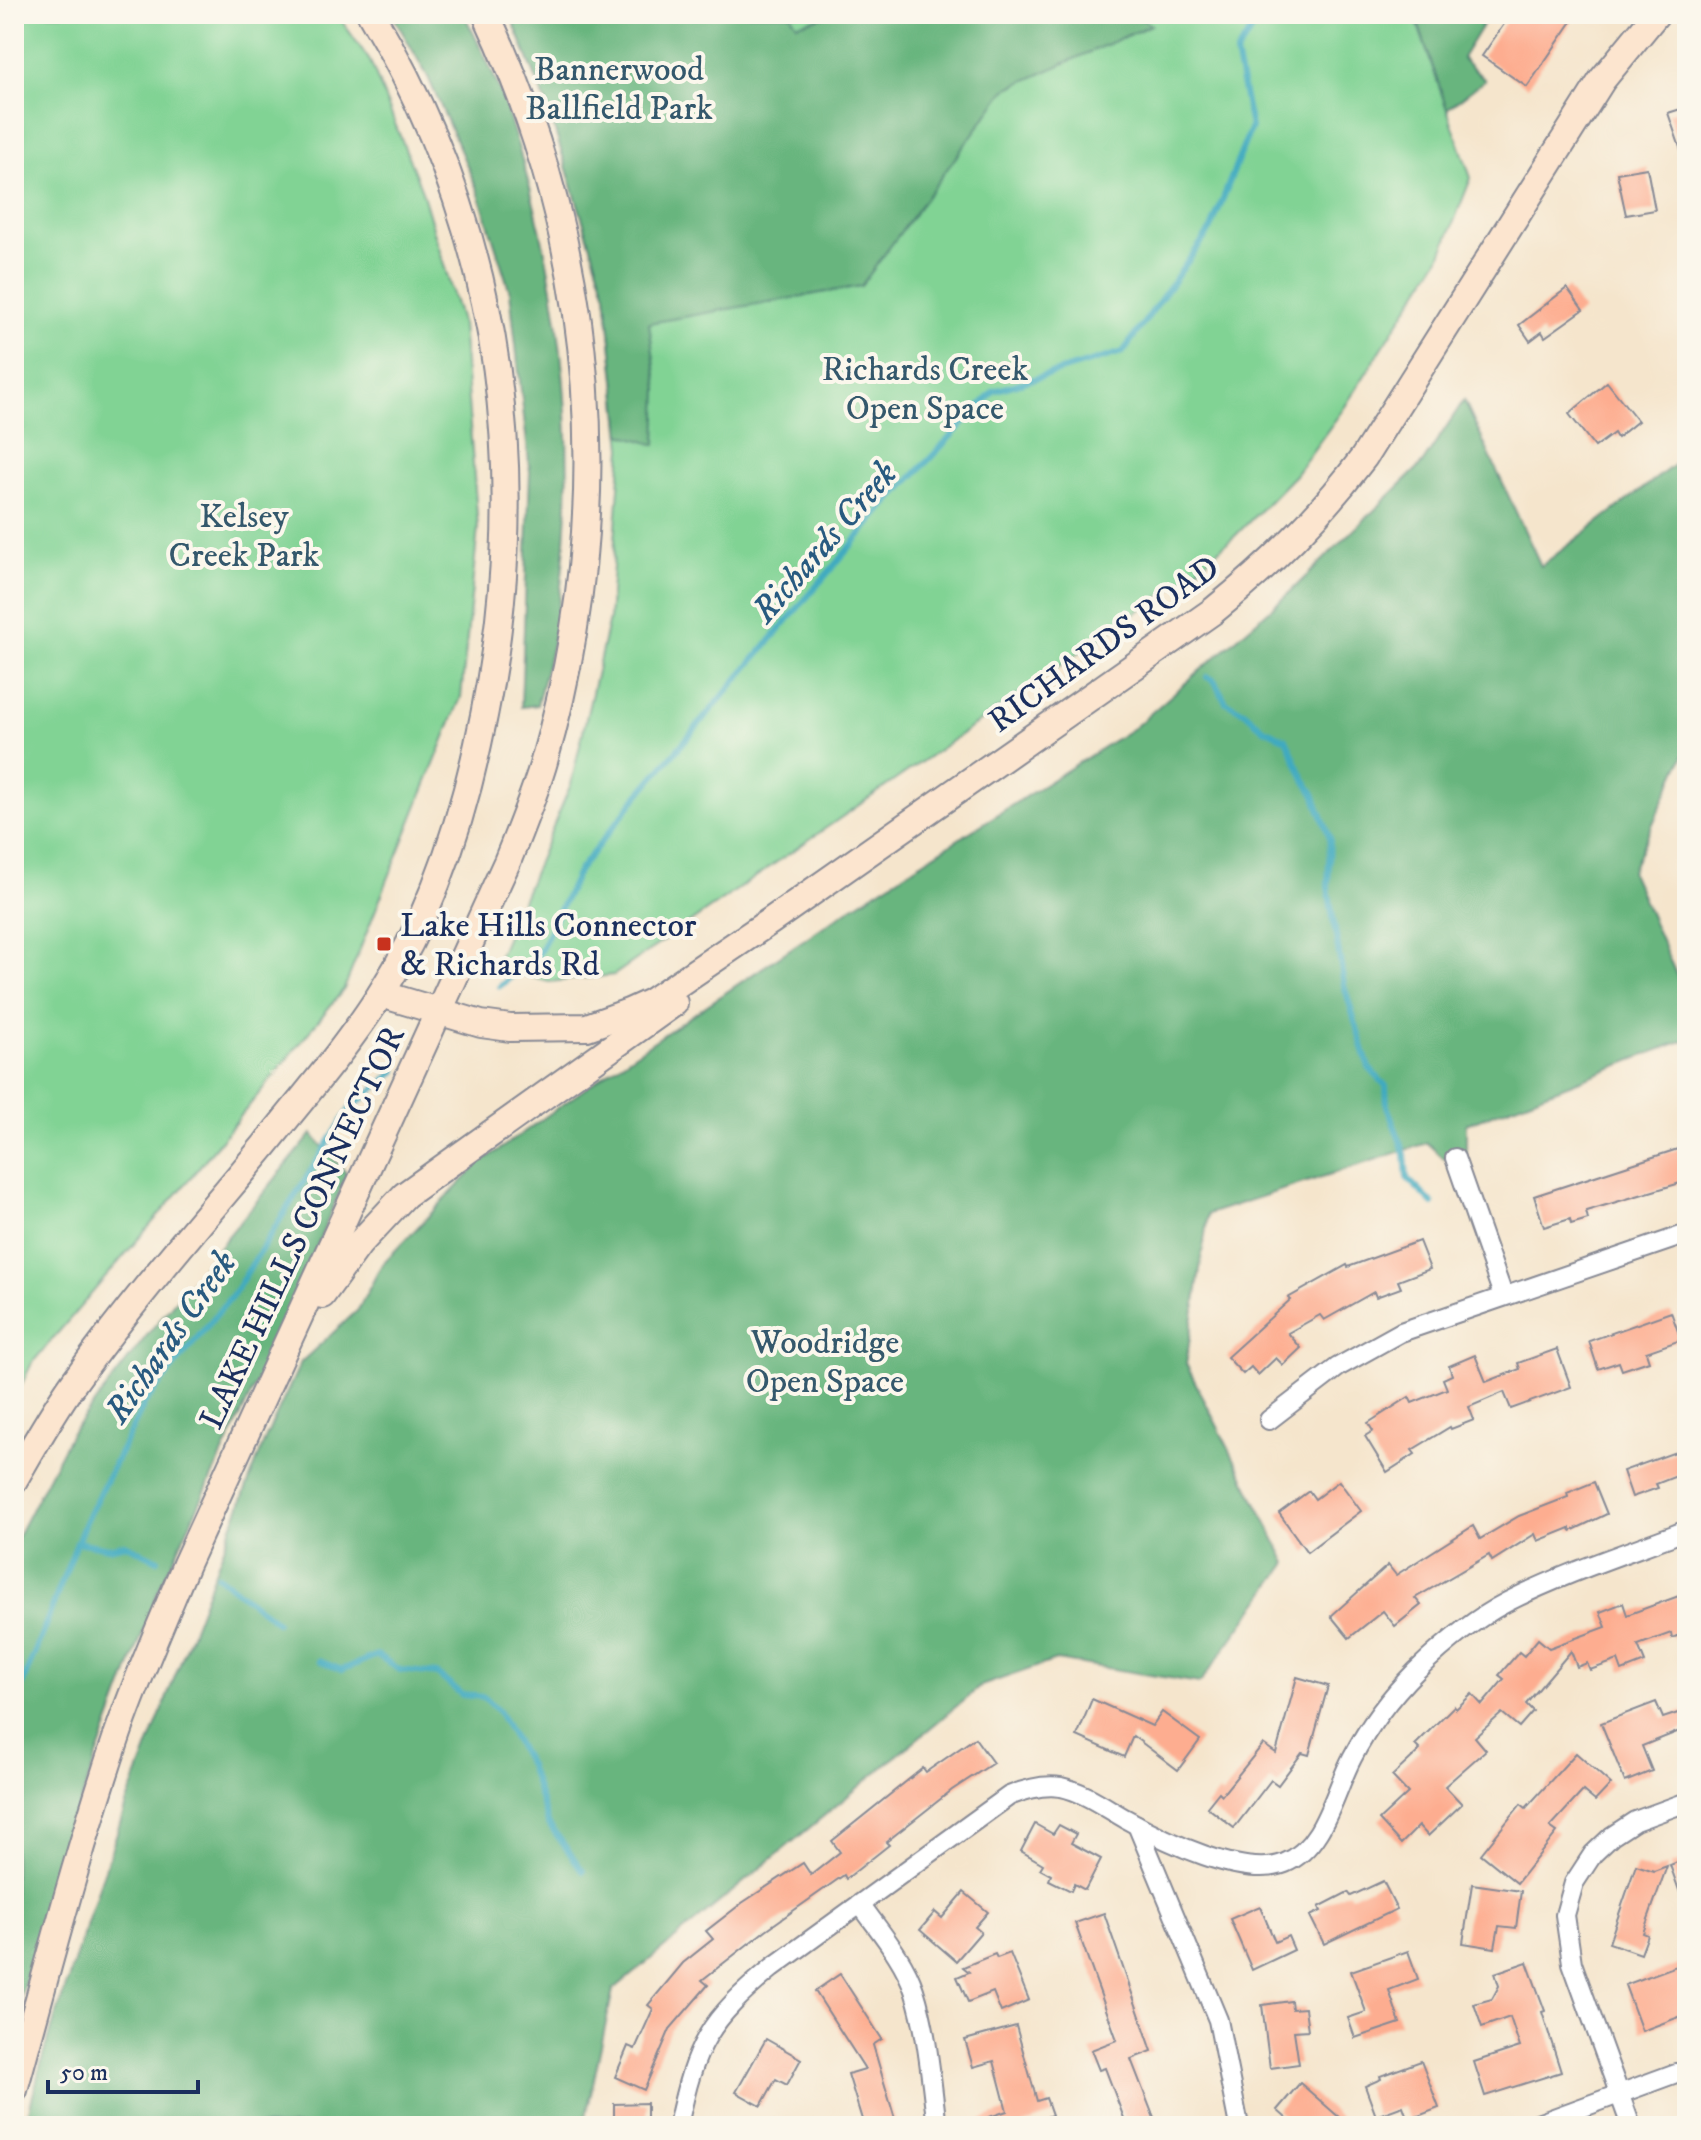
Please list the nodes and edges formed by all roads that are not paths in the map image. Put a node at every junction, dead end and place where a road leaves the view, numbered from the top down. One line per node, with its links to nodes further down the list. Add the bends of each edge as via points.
1 (371, 14): 5 (main road, LAKE HILLS CONNECTOR, via 424,120 484,290 498,364 506,493 496,652 467,791 440,876)
2 (486, 14): 6 (main road, LAKE HILLS CONNECTOR, via 529,115 565,241 586,382 589,492 573,632 542,768 507,862)
3 (1656, 14): 4 (main road, RICHARDS ROAD, via 1602,80 1381,434 1336,494 1267,567 1167,645)
4 (772, 920): 6 (main road, RICHARDS ROAD, via 651,1002 587,1027 510,1028); 10 (main road, via 659,1015 405,1195 359,1244)
5 (381, 994): 6 (main road, RICHARDS ROAD); 12 (main road, LAKE HILLS CONNECTOR, via 322,1076 72,1385)
6 (439, 1012): 10 (main road, LAKE HILLS CONNECTOR)
7 (1455, 1158): 9 (street)
8 (1687, 1234): 9 (street)
9 (1503, 1295): 11 (street, via 1372,1346)
10 (287, 1344): 18 (main road, LAKE HILLS CONNECTOR, via 186,1564 118,1733)
11 (1269, 1420)
12 (14, 1480)
13 (1687, 1530): 15 (street, via 1518,1597 1461,1633 1415,1672 1384,1709 1352,1757 1315,1839 1285,1863 1247,1868)
14 (1687, 1802): 19 (street, via 1635,1821 1612,1836 1574,1883 1565,1915 1572,1963)
15 (1137, 1825): 16 (street, via 1077,1791 1027,1789 985,1810); 22 (street, via 1218,2020)
16 (861, 1905): 20 (street, via 773,1967 711,2026 688,2079); 21 (street, via 914,1988)
17 (1687, 2069): 19 (street)
18 (14, 2090)
19 (1619, 2094): 23 (street); 24 (street)
20 (678, 2126)
21 (937, 2126)
22 (1239, 2126)
23 (1532, 2126)
24 (1631, 2126)

